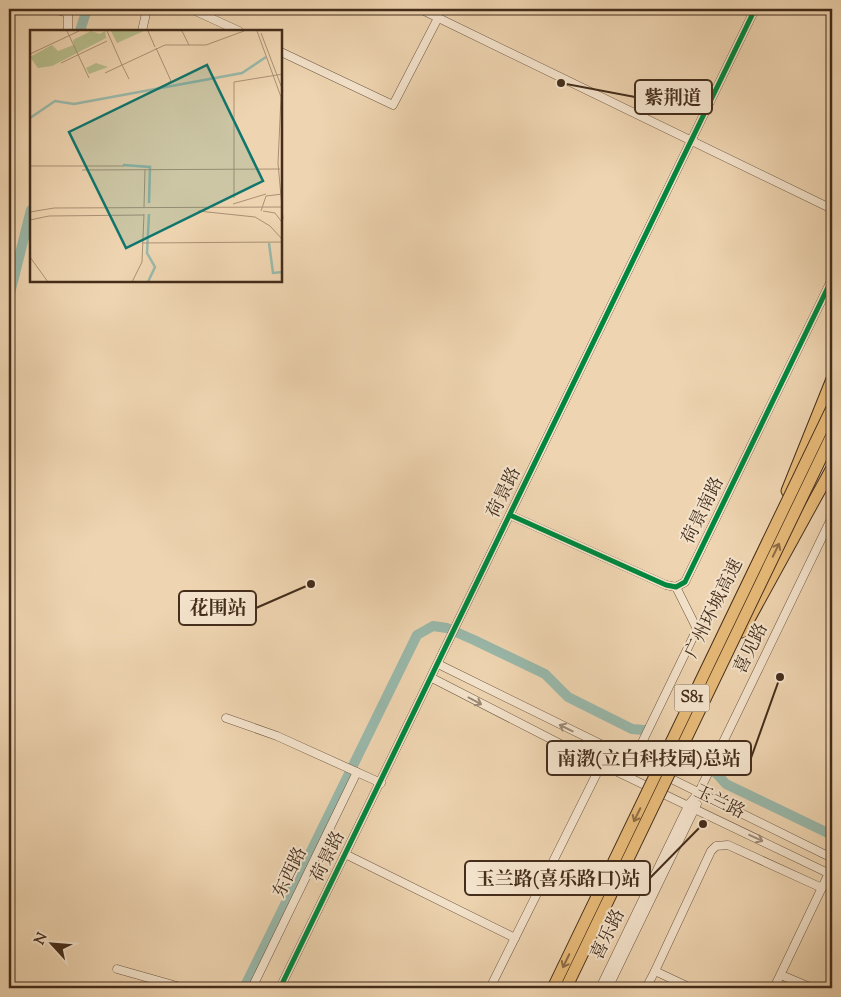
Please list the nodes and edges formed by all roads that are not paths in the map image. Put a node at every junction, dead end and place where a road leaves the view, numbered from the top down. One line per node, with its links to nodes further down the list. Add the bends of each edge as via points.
1 (53, 9): 7 (street, via 68,13)
2 (148, 9): 8 (street)
3 (191, 9): 9 (street)
4 (420, 9): 6 (street)
5 (755, 9): 11 (street, 荷景路)
6 (438, 18): 10 (street, via 393,105); 11 (street)
7 (68, 30)
8 (142, 30)
9 (236, 30)
10 (282, 52)
11 (691, 142): 12 (street); 18 (street, 荷景路)
12 (832, 209)
13 (832, 279): 20 (street, 荷景南路, via 685,582)
14 (832, 379): 21 (highway, bridge, via 769,534)
15 (832, 408): 21 (highway, 广州环城高速 / S81, bridge)
16 (832, 435): 24 (highway, 广州环城高速 / S81, one-way to 16, bridge)
17 (831, 470): 24 (highway, bridge)
18 (510, 515): 20 (street); 22 (street, 荷景路)
19 (832, 517): 31 (street, 喜见路)
20 (676, 587): 27 (street, via 697,628)
21 (713, 653): 45 (highway, 广州环城高速 / S81, one-way to 45, bridge)
22 (438, 664): 23 (street, 荷景路); 26 (street, 玉兰路, one-way to 22)
23 (432, 678): 28 (street, 玉兰路, one-way to 28); 30 (street, 荷景路)
24 (700, 708): 46 (highway, 广州环城高速 / S81, bridge)
25 (226, 718): 29 (street)
26 (609, 749): 27 (street, 玉兰路); 28 (street)
27 (633, 761): 31 (street, 玉兰路)
28 (602, 764): 32 (street, 玉兰路); 37 (street)
29 (357, 772): 30 (street); 42 (street, 东西路)
30 (381, 783): 33 (street, 荷景路)
31 (698, 794): 32 (street, 喜乐路); 34 (street, 玉兰路)
32 (693, 806): 35 (street, 玉兰路, one-way to 35); 47 (street, 喜乐路); 48 (street, 喜乐路)
33 (345, 854): 37 (street); 43 (street, 荷景路)
34 (832, 858)
35 (831, 874): 36 (street)
36 (822, 888): 39 (street, via 728,846 716,846); 40 (street)
37 (515, 938): 44 (street)
38 (117, 969): 41 (street)
39 (655, 971): 49 (street); 50 (street)
40 (781, 974): 51 (street); 52 (street)
41 (184, 988)
42 (252, 988)
43 (280, 988)
44 (490, 988)
45 (553, 988)
46 (566, 988)
47 (600, 988)
48 (608, 988)
49 (646, 988)
50 (691, 988)
51 (774, 988)
52 (812, 988)

